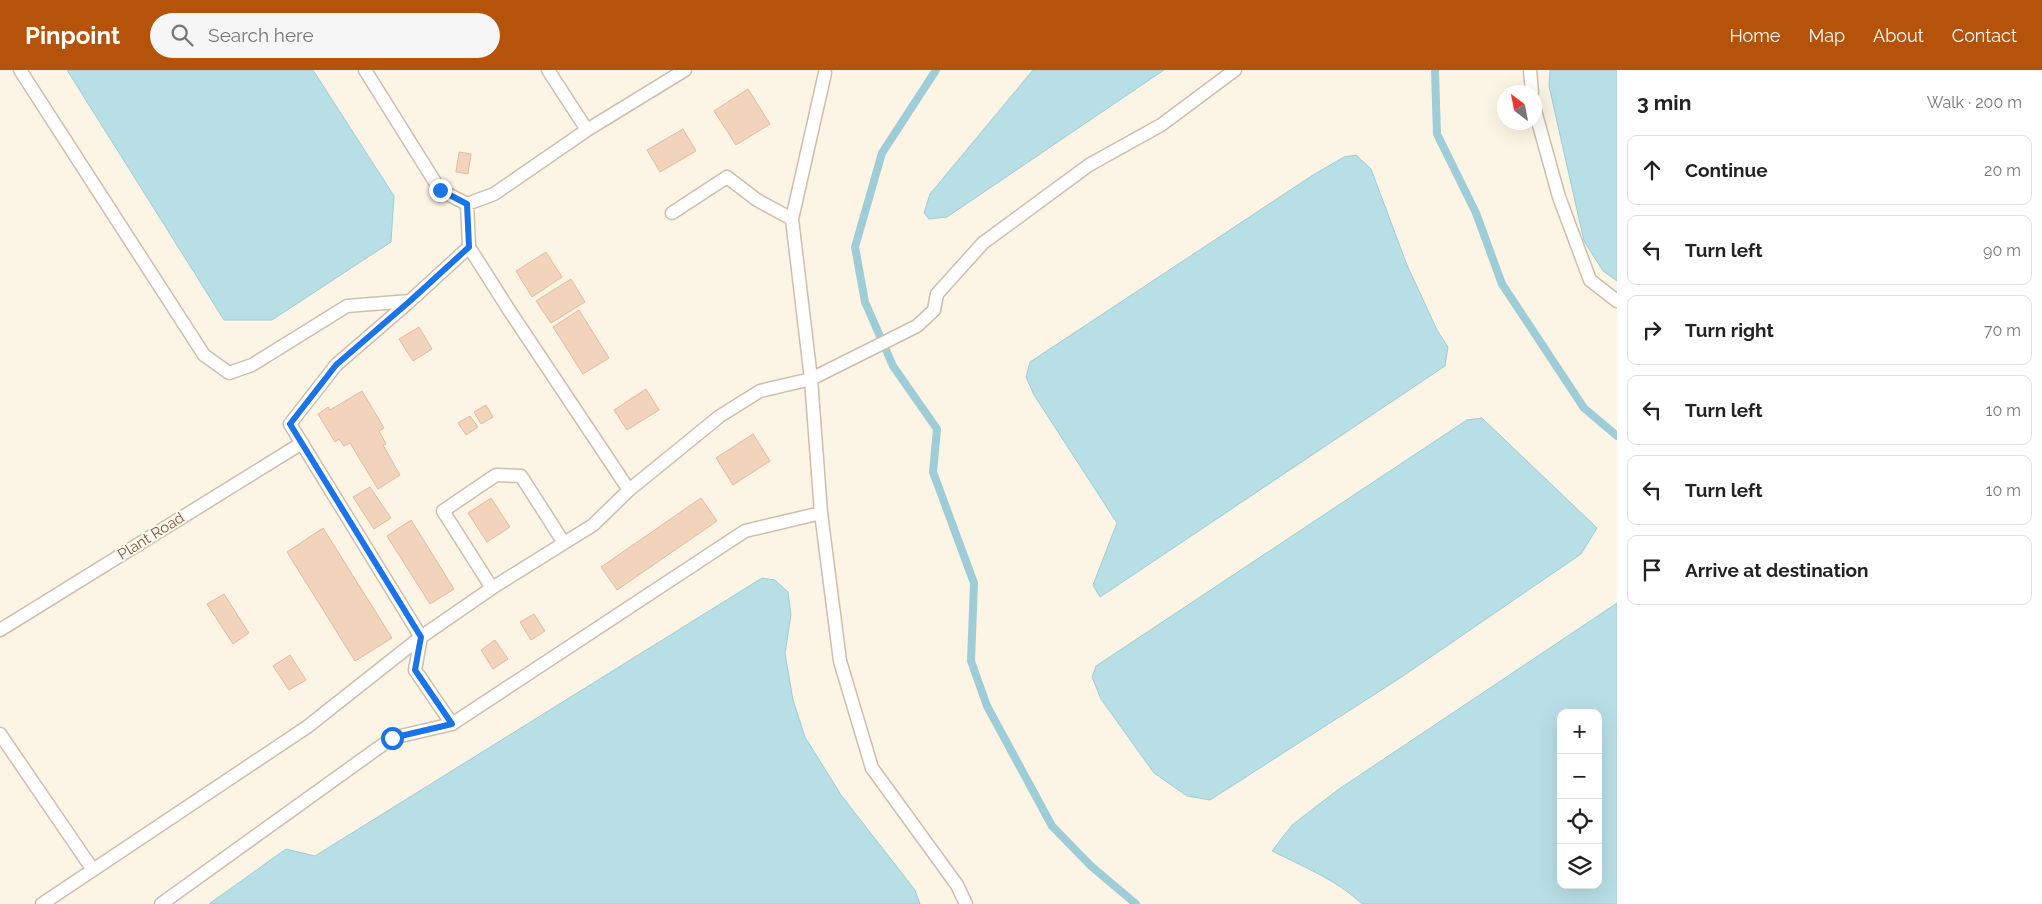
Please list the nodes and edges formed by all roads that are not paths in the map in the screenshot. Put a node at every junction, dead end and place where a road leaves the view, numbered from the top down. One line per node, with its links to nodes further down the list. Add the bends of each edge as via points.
1 (20, 70): 15 (lane, via 204,355 229,373 252,365 348,306)
2 (365, 70): 11 (lane, via 440,190)
3 (548, 70): 9 (lane)
4 (685, 70): 9 (lane)
5 (1235, 70): 17 (lane, via 1161,125 1089,166 983,243 937,294 934,310 917,326)
6 (1530, 70): 8 (lane)
7 (825, 73): 13 (lane)
8 (1531, 85)
9 (587, 130): 11 (lane, via 494,194)
10 (1540, 130): 16 (lane, via 1559,197 1590,280)
11 (467, 204): 14 (lane)
12 (672, 213): 13 (lane, via 727,177 757,200)
13 (792, 219): 17 (lane)
14 (469, 247): 15 (lane); 19 (lane)
15 (410, 301): 18 (lane, via 336,365 290,424)
16 (1617, 301)
17 (811, 379): 19 (lane, via 760,391 720,416); 20 (lane)
18 (302, 443): 23 (lane, Plant Road); 24 (lane)
19 (629, 490): 21 (lane, via 593,525)
20 (821, 513): 25 (lane, via 745,531); 30 (lane, via 840,661 872,768 957,885)
21 (564, 543): 22 (lane); 22 (lane, via 521,476 496,475 443,511)
22 (492, 588): 24 (lane)
23 (0, 630)
24 (421, 637): 25 (lane, via 415,670); 27 (lane, via 307,727)
25 (452, 724): 29 (lane, via 392,738)
26 (0, 734): 27 (lane)
27 (93, 870): 28 (lane)
28 (42, 904)
29 (161, 904)
30 (966, 904)

